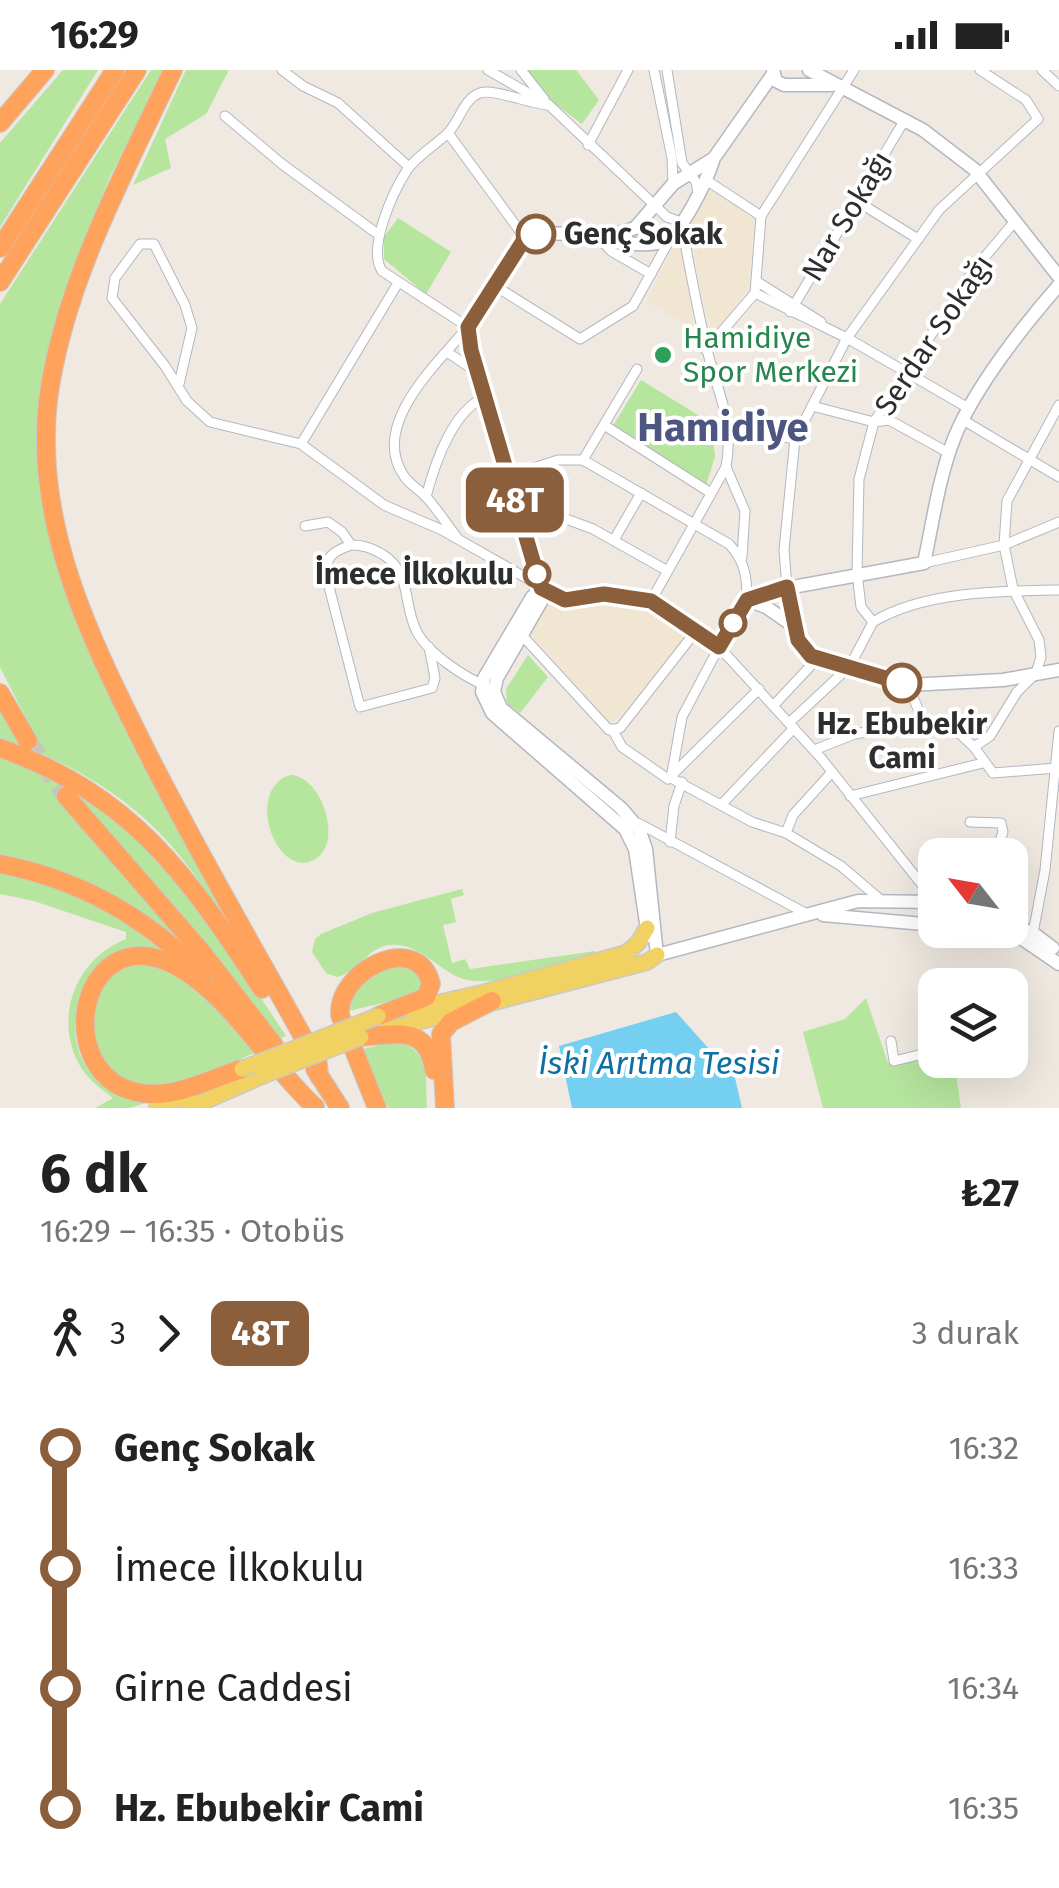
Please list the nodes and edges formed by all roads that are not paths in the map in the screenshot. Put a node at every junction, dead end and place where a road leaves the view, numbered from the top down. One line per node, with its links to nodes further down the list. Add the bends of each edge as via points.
1 (45, 70): 24 (highway)
2 (116, 70): 44 (highway)
3 (137, 70): 48 (highway)
4 (173, 70): 161 (highway, via 65,322 48,405 50,501 68,577 106,668)
5 (282, 70): 28 (street, via 338,103)
6 (488, 70): 21 (street)
7 (521, 70): 21 (street)
8 (628, 70): 26 (street)
9 (654, 70): 32 (street)
10 (666, 70): 30 (street)
11 (799, 70): 17 (street)
12 (810, 70): 19 (street)
13 (854, 70): 19 (street)
14 (980, 70): 29 (street, via 1026,100 1038,119)
15 (1042, 70): 18 (street)
16 (773, 72): 17 (street, via 776,81); 20 (street)
17 (788, 84): 19 (street); 20 (street)
18 (1059, 86)
19 (839, 87): 23 (street); 36 (street)
20 (757, 100): 27 (street)
21 (549, 105): 25 (street, via 486,91 475,95); 26 (street)
22 (225, 116): 39 (street)
23 (904, 120): 29 (street); 34 (street, Nar Sokağı)
24 (0, 123)
25 (448, 133): 28 (street); 40 (street)
26 (588, 145): 35 (street)
27 (714, 158): 30 (street); 31 (street)
28 (408, 167): 39 (street)
29 (978, 173): 38 (street); 42 (street)
30 (688, 175): 32 (street); 33 (street)
31 (706, 180): 33 (street); 36 (street)
32 (673, 184): 35 (street)
33 (698, 195): 37 (street)
34 (855, 200): 42 (street); 52 (street, Nar Sokağı)
35 (657, 205): 37 (street); 40 (street, via 628,231)
36 (762, 216): 46 (street)
37 (681, 222): 41 (street); 55 (street)
38 (1015, 222): 47 (street); 58 (street, Serdar Sokağı)
39 (379, 234): 49 (street, via 377,263)
40 (525, 238): 43 (street); 50 (street)
41 (670, 238): 43 (street); 45 (street)
42 (918, 240): 54 (street)
43 (603, 242): 45 (street)
44 (0, 248)
45 (650, 274): 50 (street, via 633,306 580,338)
46 (756, 280): 51 (street); 52 (street)
47 (1059, 281): 64 (street)
48 (0, 282)
49 (398, 283): 53 (street); 69 (street)
50 (495, 286): 53 (street)
51 (755, 293): 52 (street); 55 (street)
52 (792, 308): 54 (street)
53 (468, 327): 56 (street); 59 (street)
54 (848, 338): 58 (street); 63 (street)
55 (706, 350): 67 (street)
56 (447, 352): 59 (street); 78 (street, via 402,412 392,441 406,479)
57 (637, 369): 66 (street)
58 (905, 371): 64 (street); 65 (street, Serdar Sokağı)
59 (478, 373): 61 (street)
60 (179, 384): 60 (street, via 192,328 154,244 140,244 115,278 112,298); 69 (street, via 210,422)
61 (486, 396): 74 (street); 78 (street, via 460,416)
62 (1059, 405): 71 (street)
63 (812, 406): 65 (street); 68 (street)
64 (966, 415): 70 (street); 71 (street)
65 (874, 422): 70 (street, via 889,420); 90 (street, Serdar Sokağı, via 858,478)
66 (604, 425): 72 (street); 77 (street)
67 (730, 426): 68 (street); 73 (street)
68 (796, 439): 91 (street, via 784,550)
69 (301, 444): 83 (street, via 384,505)
70 (949, 453): 88 (street)
71 (1028, 457): 75 (street); 85 (street, via 1007,502)
72 (583, 460): 74 (street, via 558,460); 76 (street)
73 (726, 467): 77 (street); 87 (street, via 745,511)
74 (509, 476): 79 (street)
75 (1059, 477)
76 (641, 493): 80 (street); 84 (street)
77 (711, 493): 80 (street)
78 (426, 498): 83 (street)
79 (515, 500): 84 (street); 92 (street)
80 (695, 522): 87 (street); 89 (street)
81 (1059, 522): 85 (street)
82 (305, 526): 86 (street, via 328,522)
83 (457, 538): 92 (street)
84 (614, 540): 89 (street)
85 (1004, 544): 88 (street); 93 (street)
86 (352, 545): 101 (street, via 367,546 399,568 414,624); 101 (street, via 330,556 326,576 360,707 432,688)
87 (742, 558): 95 (street)
88 (924, 563): 90 (street)
89 (666, 570): 96 (street)
90 (856, 573): 91 (street); 97 (street, Serdar Sokağı, via 862,606)
91 (787, 587): 95 (street); 98 (street)
92 (541, 588): 96 (street, via 565,600 604,594); 99 (street)
93 (1013, 589): 94 (street); 97 (street, via 898,607); 107 (street, via 1039,640)
94 (1059, 590)
95 (747, 600): 98 (street); 102 (street)
96 (651, 601): 100 (street)
97 (873, 622): 105 (street)
98 (795, 627): 103 (street, via 798,640)
99 (518, 631): 109 (street); 115 (street)
100 (696, 631): 102 (street); 115 (street, via 620,728)
101 (429, 647): 109 (street)
102 (719, 647): 110 (street); 124 (street, via 682,718)
103 (818, 658): 105 (street); 112 (street)
104 (1059, 661): 107 (street)
105 (850, 666): 108 (street); 114 (street)
106 (1059, 670): 107 (street)
107 (1036, 673): 108 (street); 118 (street, via 990,736)
108 (908, 685): 113 (street)
109 (488, 686): 130 (street, via 502,708); 146 (street, via 484,699 492,713 626,828)
110 (759, 689): 112 (street); 124 (street)
111 (0, 693): 117 (highway)
112 (774, 705): 114 (street)
113 (923, 721): 118 (street, via 960,734); 120 (street)
114 (792, 725): 120 (street); 129 (street)
115 (612, 729): 124 (street, via 636,759)
116 (1059, 731): 122 (street)
117 (28, 741)
118 (974, 747): 121 (street)
119 (0, 748): 161 (highway, via 76,781 157,844)
120 (814, 750): 123 (street)
121 (983, 763): 122 (street, via 998,774); 127 (street)
122 (1056, 768): 128 (street)
123 (832, 772): 127 (street); 133 (street, via 792,815)
124 (671, 778): 125 (street)
125 (682, 782): 129 (street); 136 (street)
126 (66, 796): 162 (highway, via 236,995)
127 (850, 796): 138 (street)
128 (1055, 802): 132 (street)
129 (722, 804): 133 (street)
130 (632, 820): 136 (street); 151 (street, via 646,849)
131 (970, 822): 135 (street, via 1000,823)
132 (1048, 828): 134 (street); 148 (street)
133 (786, 833): 140 (street)
134 (1059, 833)
135 (1001, 838)
136 (670, 842): 143 (street)
137 (0, 864): 156 (highway, via 81,888 154,930 234,1008)
138 (909, 871): 139 (street); 141 (street)
139 (918, 882)
140 (882, 900): 141 (street); 143 (street)
141 (914, 900): 142 (street); 144 (street)
142 (918, 900)
143 (810, 914): 145 (street); 151 (street)
144 (918, 916)
145 (918, 923)
146 (646, 928): 151 (street); 152 (main road, via 632,950)
147 (1028, 931): 148 (street)
148 (1033, 933): 150 (street)
149 (1028, 943): 153 (street)
150 (1058, 950)
151 (657, 955): 152 (main road); 154 (main road)
152 (604, 960): 155 (main road)
153 (1059, 964)
154 (492, 1002): 157 (main road); 168 (highway, via 441,1034)
155 (378, 1016): 160 (main road, bridge); 166 (highway, via 426,997 428,975 405,959 386,958 364,971 342,999 340,1015)
156 (250, 1033): 160 (highway, via 192,976 147,956 107,969 84,1008 84,1034 95,1060 133,1090 169,1092); 162 (highway)
157 (361, 1036): 164 (main road, bridge); 167 (highway, via 404,1034 426,1046)
158 (890, 1042): 159 (street, via 894,1061)
159 (918, 1055)
160 (242, 1069): 163 (main road)
161 (320, 1076): 165 (highway)
162 (315, 1107)
163 (158, 1108)
164 (189, 1108)
165 (340, 1108)
166 (377, 1108)
167 (436, 1108)
168 (445, 1108)

